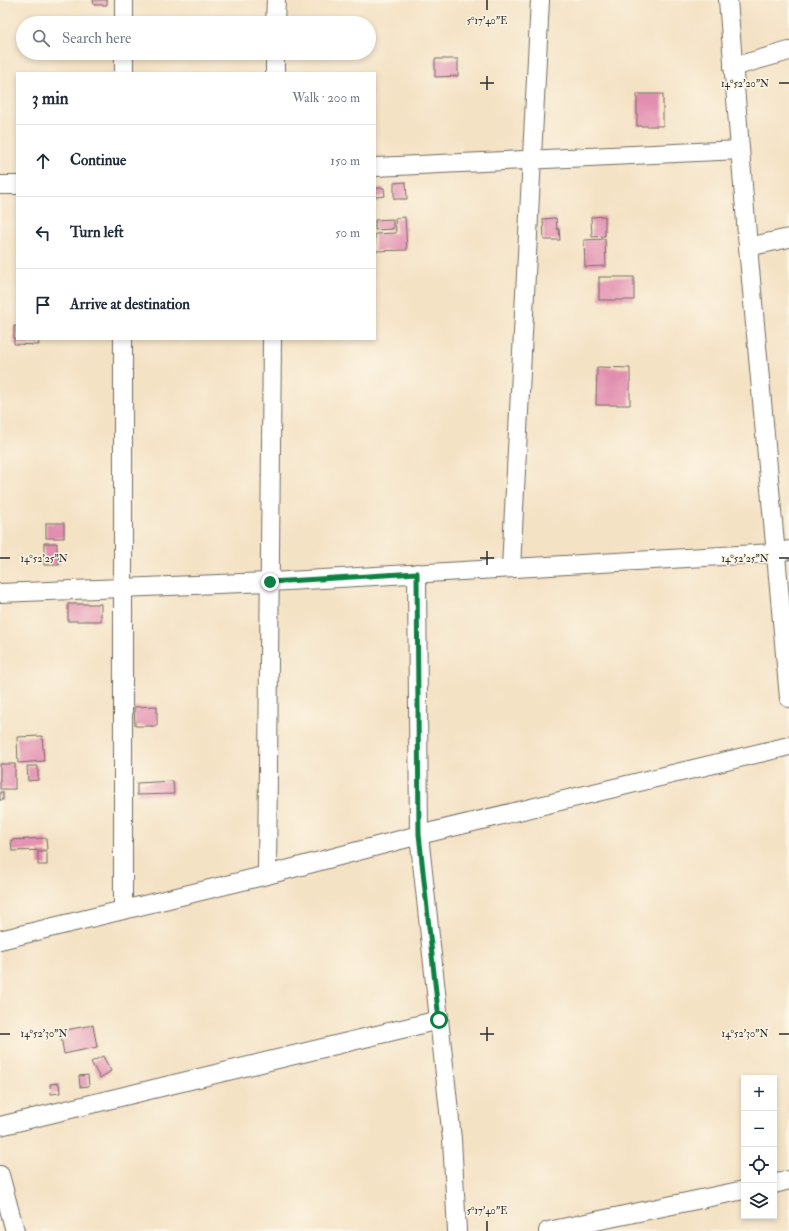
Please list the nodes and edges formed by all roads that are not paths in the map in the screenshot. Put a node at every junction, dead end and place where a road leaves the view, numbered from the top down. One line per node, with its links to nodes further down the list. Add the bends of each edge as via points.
1 (124, 0): 5 (street)
2 (276, 0): 6 (street)
3 (540, 0): 14 (street)
4 (728, 0): 10 (street)
5 (124, 16)
6 (275, 16)
7 (789, 50): 10 (street)
8 (124, 60): 11 (street)
9 (275, 60): 12 (street)
10 (733, 67): 13 (street)
11 (124, 72)
12 (275, 72)
13 (740, 150): 14 (street); 19 (street)
14 (532, 160): 15 (street); 23 (street)
15 (376, 167)
16 (0, 185): 17 (street)
17 (16, 185)
18 (789, 238): 19 (street)
19 (748, 247): 22 (street)
20 (123, 340): 26 (street)
21 (272, 340): 25 (street)
22 (782, 551): 23 (street); 28 (street)
23 (511, 568): 24 (street)
24 (417, 573): 25 (street); 30 (street)
25 (270, 582): 26 (street); 31 (street)
26 (123, 588): 27 (street); 32 (street)
27 (0, 593)
28 (789, 698)
29 (789, 746): 30 (street)
30 (419, 834): 31 (street); 34 (street)
31 (267, 875): 32 (street)
32 (123, 910): 33 (street)
33 (0, 940)
34 (439, 1020): 35 (street); 41 (street, via 452,1139)
35 (0, 1126)
36 (0, 1175): 40 (street)
37 (789, 1180): 38 (street)
38 (777, 1183)
39 (741, 1191): 42 (street)
40 (15, 1231)
41 (457, 1231)
42 (548, 1231)

